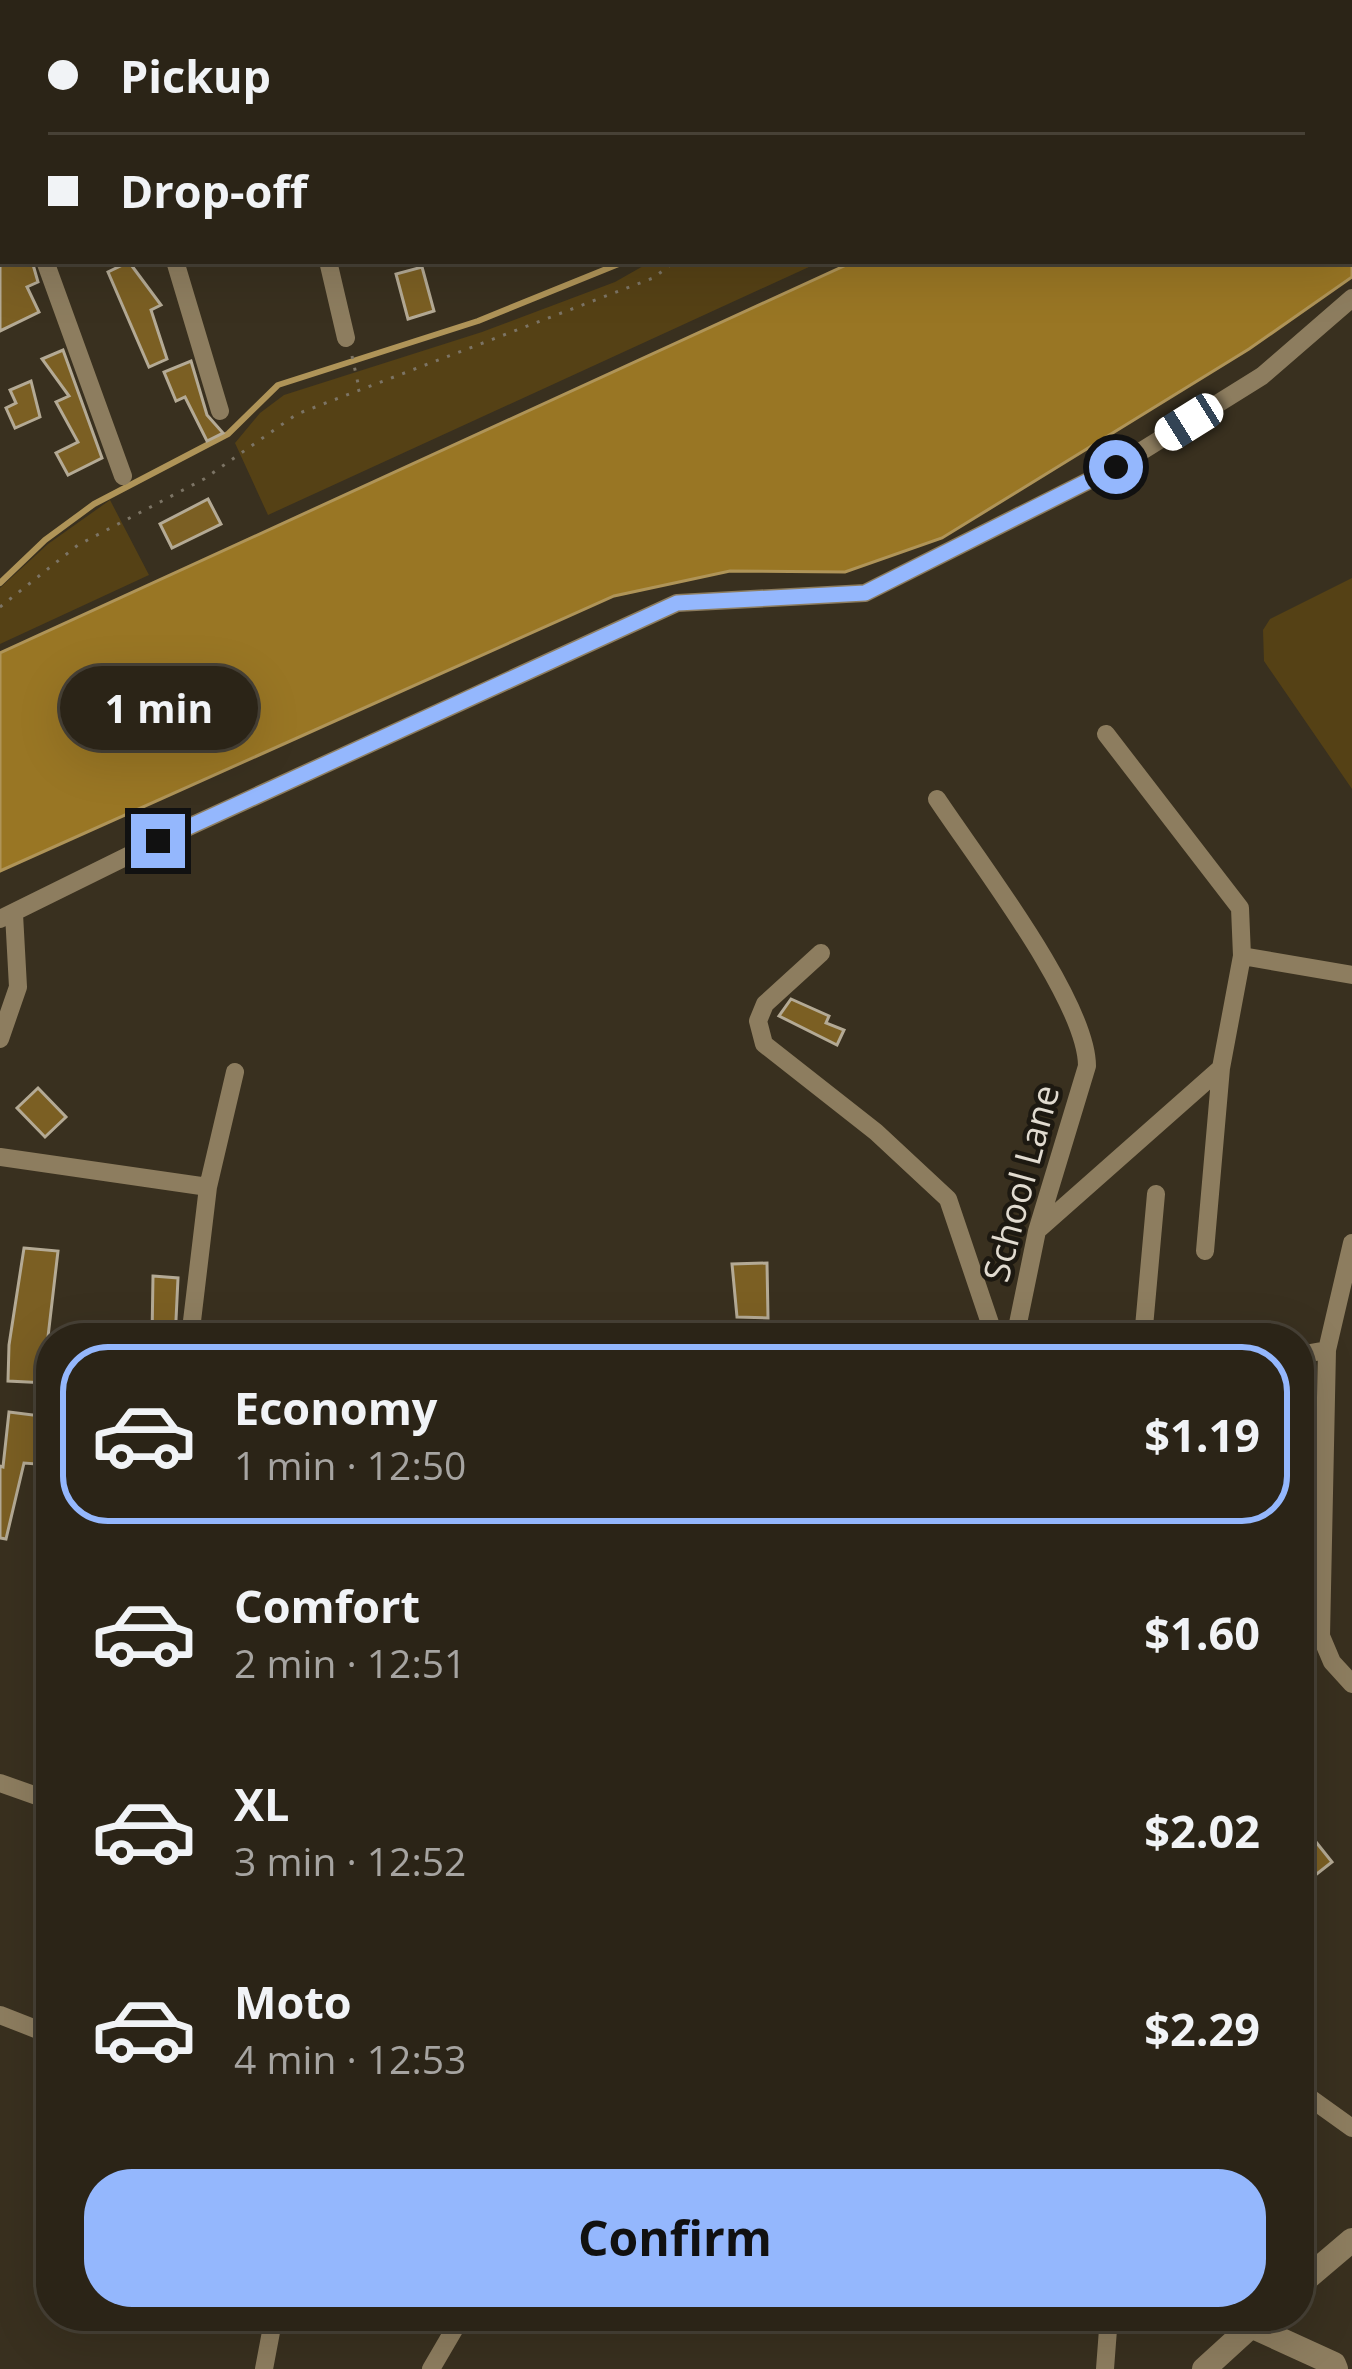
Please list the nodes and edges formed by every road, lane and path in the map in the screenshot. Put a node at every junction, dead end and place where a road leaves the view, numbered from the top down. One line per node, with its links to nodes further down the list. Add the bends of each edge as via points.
1 (46, 264): 9 (street)
2 (176, 264): 8 (street)
3 (329, 264): 6 (street)
4 (672, 264): 7 (path)
5 (1352, 298): 13 (street, via 1262,376 1116,467 865,593 677,603)
6 (349, 346): 7 (path)
7 (359, 390): 10 (path, via 298,414 204,479 78,544)
8 (220, 411)
9 (124, 476)
10 (0, 607)
11 (1106, 734): 15 (street, via 1240,908)
12 (937, 800): 23 (street, School Lane, via 1056,979 1087,1046)
13 (7, 916): 17 (street, via 18,987)
14 (821, 952): 27 (street, via 765,1004 758,1021 764,1044 948,1199)
15 (1241, 956): 16 (street); 18 (street)
16 (1352, 975)
17 (0, 1040)
18 (1221, 1068): 23 (street); 25 (street)
19 (235, 1072): 21 (street)
20 (0, 1157): 21 (street)
21 (208, 1186): 26 (street)
22 (1156, 1194): 29 (street)
23 (1037, 1231): 28 (street, School Lane)
24 (1352, 1243): 30 (street)
25 (1205, 1251)
26 (193, 1323)
27 (990, 1323)
28 (1018, 1323)
29 (1144, 1323)
30 (1327, 1350): 31 (street); 32 (street, via 1321,1636)
31 (1314, 1352)
32 (1352, 1684)
33 (0, 1783): 34 (street)
34 (36, 1796)
35 (0, 2015): 36 (street)
36 (36, 2029)
37 (1314, 2101): 38 (street)
38 (1352, 2128)
39 (1352, 2240): 40 (street)
40 (1314, 2272)
41 (271, 2331): 46 (street)
42 (454, 2331): 47 (street)
43 (1108, 2331): 48 (street)
44 (1246, 2331): 49 (street)
45 (1275, 2331): 50 (street)
46 (265, 2369)
47 (430, 2369)
48 (1106, 2369)
49 (1204, 2369)
50 (1336, 2369)

